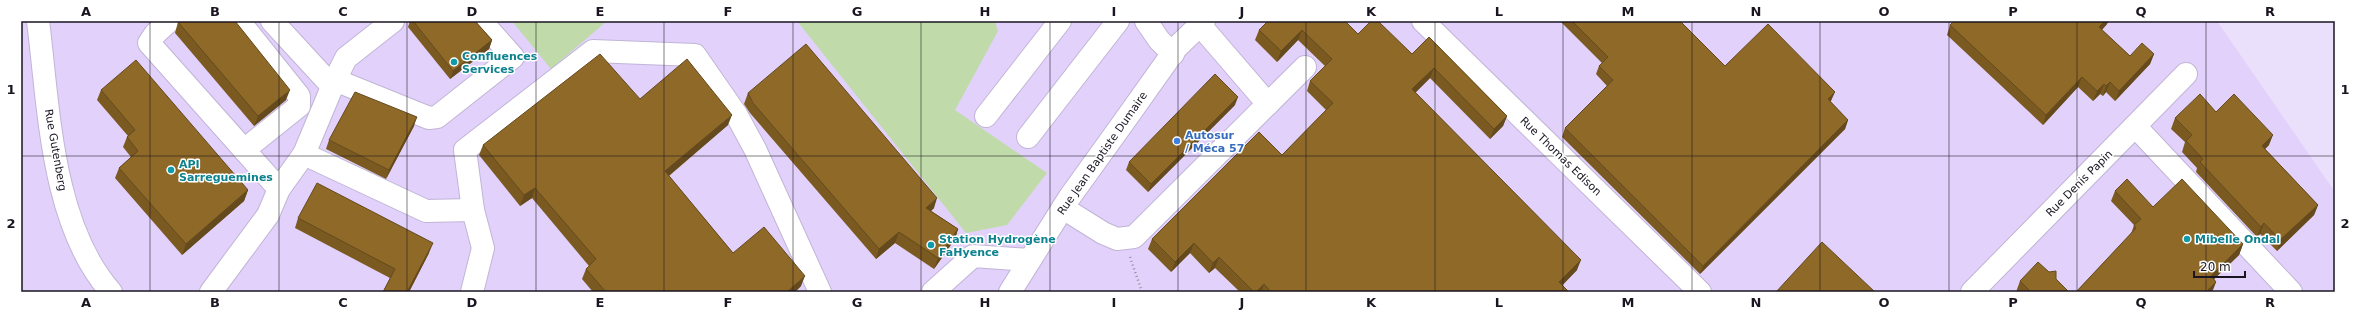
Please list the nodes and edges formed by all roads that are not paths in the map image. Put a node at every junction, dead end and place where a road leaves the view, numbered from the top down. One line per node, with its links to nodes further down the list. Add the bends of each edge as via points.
1 (38, 21): 27 (street, Rue Gutenberg, via 55,156 62,189 72,223 85,253)
2 (169, 21): 20 (street, via 148,43)
3 (239, 21): 20 (street, via 299,96 299,106)
4 (272, 21): 15 (street)
5 (393, 21): 15 (street, via 346,58)
6 (481, 21): 15 (street, via 513,57 438,117 429,118)
7 (1060, 21): 17 (street)
8 (1118, 21): 19 (street)
9 (1146, 21): 12 (street)
10 (1423, 21): 32 (street, Rue Thomas Edison)
11 (1202, 23): 12 (street, Rue Jean Baptiste Dumaire); 16 (street)
12 (1173, 54): 23 (street, Rue Jean Baptiste Dumaire)
13 (1305, 67): 16 (street)
14 (2186, 74): 18 (street, Rue Denis Papin)
15 (333, 83): 21 (street)
16 (1268, 104): 23 (street, via 1134,236 1117,238 1103,233)
17 (986, 116)
18 (2135, 126): 33 (street, Rue Denis Papin); 34 (street)
19 (1028, 137)
20 (244, 150): 22 (street)
21 (304, 154): 22 (street); 24 (street, via 426,211)
22 (279, 189): 28 (street, via 268,215)
23 (1063, 208): 25 (street, Rue Jean Baptiste Dumaire)
24 (473, 210): 29 (street, via 483,248); 30 (street, via 465,150 593,51 695,55 740,120)
25 (1030, 260): 26 (street, via 973,256); 31 (street, Rue Jean Baptiste Dumaire)
26 (943, 287)
27 (111, 292)
28 (211, 292)
29 (472, 292)
30 (820, 292)
31 (1010, 292)
32 (1700, 292)
33 (1972, 292)
34 (2291, 292)

